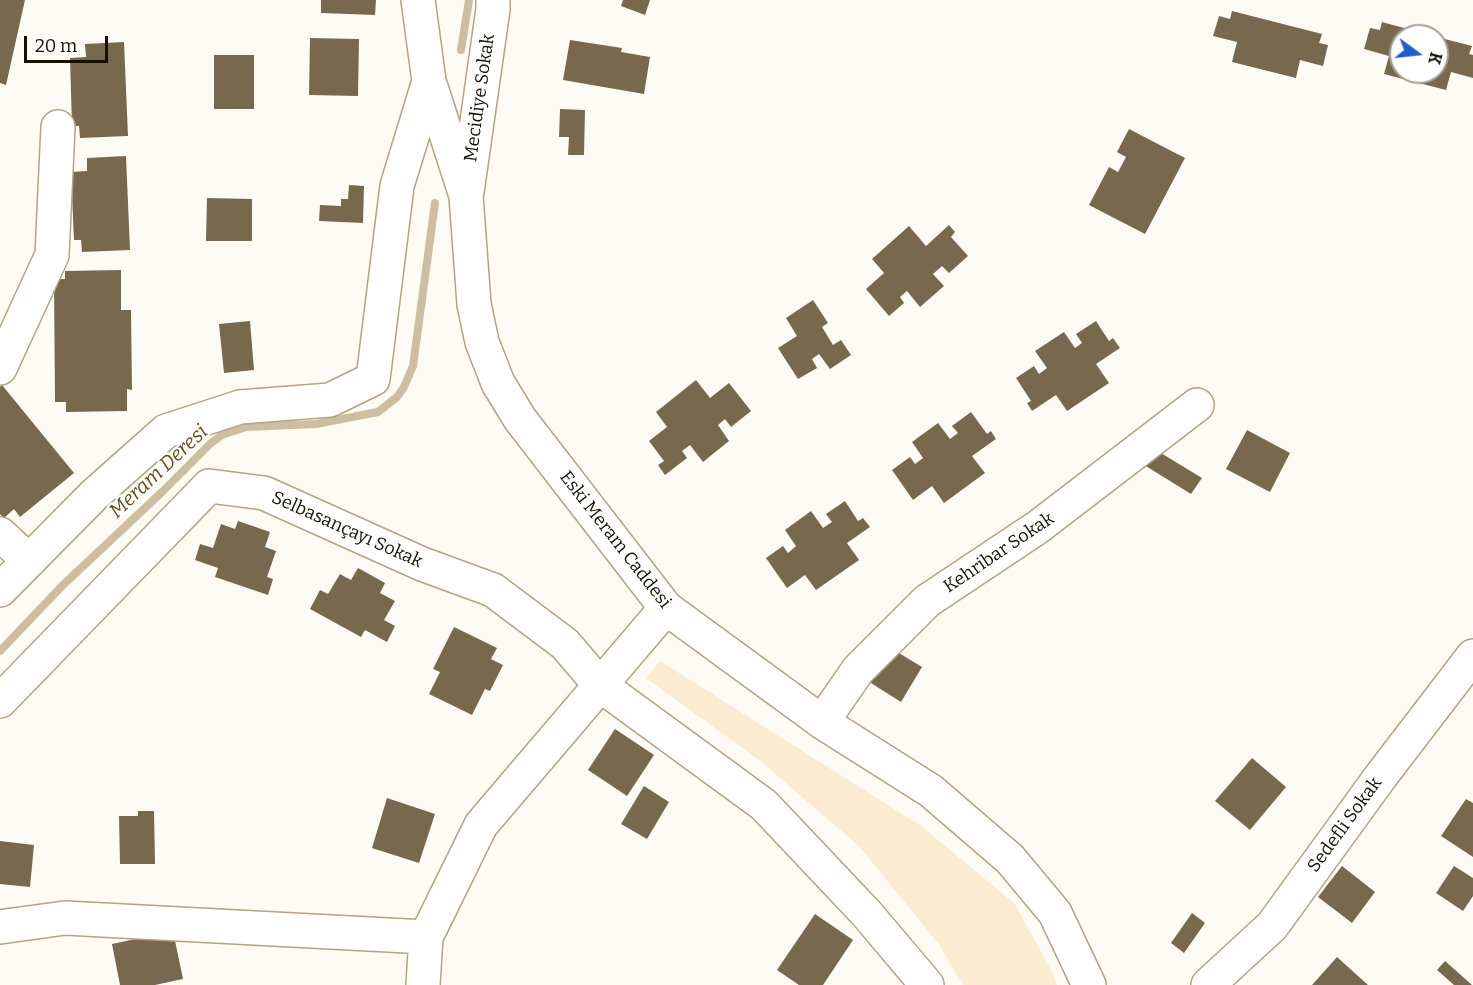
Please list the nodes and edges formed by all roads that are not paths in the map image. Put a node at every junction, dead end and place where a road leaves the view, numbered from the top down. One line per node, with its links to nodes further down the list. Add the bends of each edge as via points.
1 (418, 0): 3 (street, Eski Meram Caddesi)
2 (493, 0): 5 (street, Mecidiye Sokak)
3 (429, 81): 5 (street, Eski Meram Caddesi); 9 (street, via 397,186 373,379 330,400 240,407 166,431 94,495)
4 (58, 127): 6 (street, via 52,255)
5 (466, 196): 11 (street, Eski Meram Caddesi, via 474,304 482,342 498,383 520,419)
6 (0, 368)
7 (1197, 405): 15 (street, Kehribar Sokak, via 1038,527 927,601 858,670)
8 (0, 534): 9 (street)
9 (29, 561): 10 (street)
10 (0, 590)
11 (666, 608): 13 (street); 15 (street, Eski Meram Caddesi)
12 (1473, 656): 21 (street, Sedefli Sokak, via 1272,926)
13 (600, 685): 14 (street, Selbasançayı Sokak, via 565,644 493,590 422,564 264,493 209,486); 17 (street, via 481,825); 19 (street, via 764,805 867,914)
14 (0, 701)
15 (822, 722): 20 (street, Eski Meram Caddesi, via 932,791 1010,859 1055,913)
16 (0, 927): 17 (street, via 64,918)
17 (426, 937): 18 (street)
18 (423, 985)
19 (927, 985)
20 (1089, 985)
21 (1208, 985)

